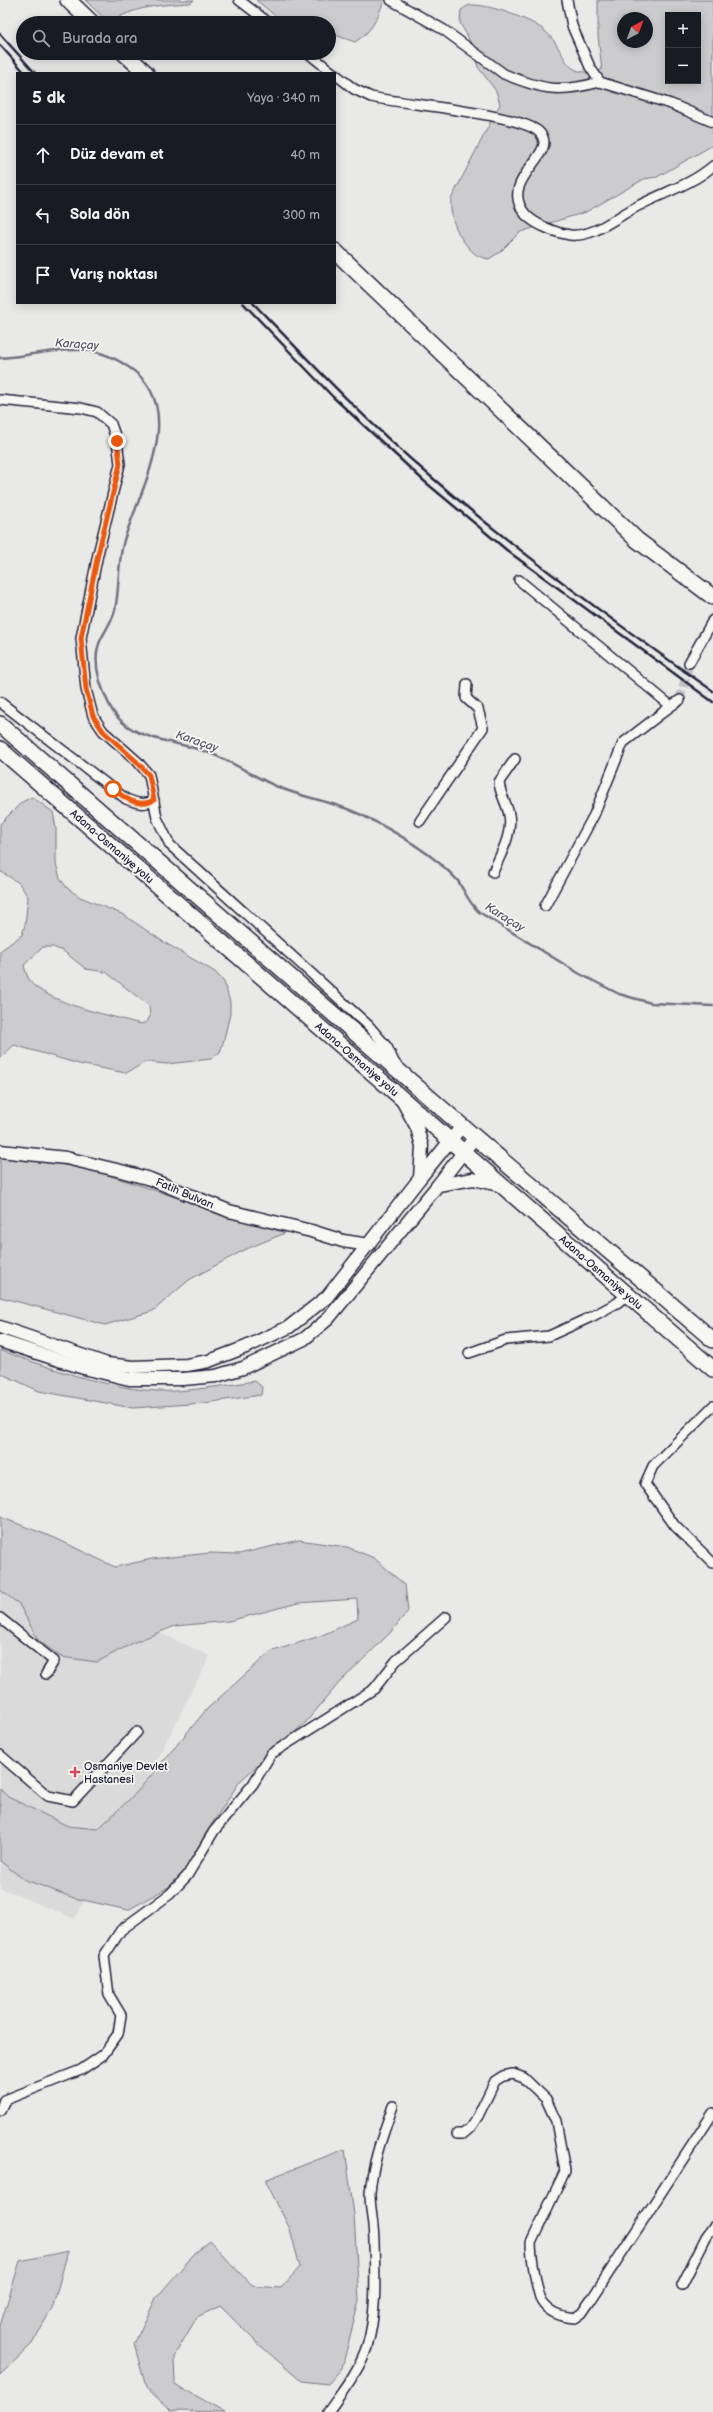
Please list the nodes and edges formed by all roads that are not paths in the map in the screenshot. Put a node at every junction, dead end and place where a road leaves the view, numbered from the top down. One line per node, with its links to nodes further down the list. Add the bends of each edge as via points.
1 (62, 0): 6 (highway)
2 (68, 0): 7 (highway)
3 (238, 0): 8 (street)
4 (391, 0): 16 (street, via 444,30 488,63 518,80 565,90)
5 (567, 0): 16 (street, via 572,26 590,67)
6 (77, 16)
7 (85, 16)
8 (260, 16)
9 (123, 60): 12 (highway)
10 (132, 60): 13 (highway)
11 (317, 60): 14 (street)
12 (136, 72)
13 (145, 72)
14 (332, 72)
15 (336, 76): 18 (street, via 354,89 371,97 506,119 535,128 541,133 542,151 518,187 517,197 527,215 539,224 570,235 596,230 638,206 694,180)
16 (600, 82): 17 (street, via 671,104)
17 (713, 122)
18 (713, 166)
19 (336, 252): 23 (highway, via 638,540)
20 (336, 263): 24 (highway, via 632,544)
21 (0, 400): 34 (street, via 81,408 97,412 111,424 117,441 120,464 81,638 86,689 93,716 103,731 149,775)
22 (519, 580): 30 (street)
23 (713, 598)
24 (713, 608)
25 (713, 620): 26 (street)
26 (689, 663)
27 (467, 684): 35 (street, via 466,698 478,709 483,728)
28 (680, 700): 30 (street)
29 (0, 702): 34 (street, via 126,799 137,803 149,803)
30 (671, 706): 37 (street, via 622,743 594,814)
31 (0, 724): 38 (highway, Adana-Osmaniye yolu)
32 (0, 749): 39 (highway, Adana-Osmaniye yolu)
33 (515, 759): 36 (street, via 499,782 500,796 509,815 508,836)
34 (154, 800): 38 (street, via 157,818 170,845 368,1025 387,1047)
35 (420, 821)
36 (493, 872)
37 (544, 906)
38 (396, 1068): 40 (highway, Adana-Osmaniye yolu)
39 (398, 1094): 42 (highway, Adana-Osmaniye yolu); 45 (street, via 417,1128 422,1146)
40 (462, 1126): 41 (highway, Adana-Osmaniye yolu); 42 (street)
41 (475, 1137): 44 (street); 51 (highway, Adana-Osmaniye yolu)
42 (449, 1141): 44 (highway, Adana-Osmaniye yolu); 45 (street)
43 (0, 1152): 48 (street, Fatih Bulvarı, via 66,1158 121,1171 150,1179 229,1211 343,1241)
44 (463, 1153): 46 (highway, Adana-Osmaniye yolu); 47 (street)
45 (420, 1178): 48 (street)
46 (499, 1184): 47 (street, via 473,1179); 49 (highway, Adana-Osmaniye yolu)
47 (438, 1185): 52 (street, via 328,1319 304,1339 242,1368 216,1376 196,1378 129,1379 84,1368)
48 (369, 1245): 50 (street, via 327,1297 289,1327 209,1361 187,1365 133,1367 107,1364)
49 (627, 1295): 53 (street, via 599,1313 549,1336 506,1340); 54 (highway, Adana-Osmaniye yolu)
50 (0, 1328)
51 (713, 1340)
52 (0, 1341)
53 (469, 1353)
54 (713, 1369)
55 (713, 1406): 56 (street, via 653,1466 645,1484 674,1526)
56 (713, 1563)
57 (446, 1617): 63 (street, via 396,1661 374,1689 271,1754 253,1784 214,1831 187,1876 170,1894 121,1930 104,1956 109,1995 121,2015 118,2034 103,2055 81,2070 5,2100)
58 (0, 1618): 59 (street, via 54,1661)
59 (46, 1674)
60 (137, 1732): 61 (street, via 73,1801 48,1796)
61 (0, 1755)
62 (393, 2106): 68 (street, via 380,2143 370,2194 375,2304 371,2328 363,2356)
63 (0, 2110)
64 (713, 2113): 65 (street, via 591,2300 575,2318 564,2317 542,2302 531,2253 532,2244 565,2170 556,2121 546,2099 524,2078 513,2074 503,2076 495,2080 470,2128 464,2134)
65 (457, 2134)
66 (713, 2227): 67 (street)
67 (682, 2285)
68 (328, 2412)

